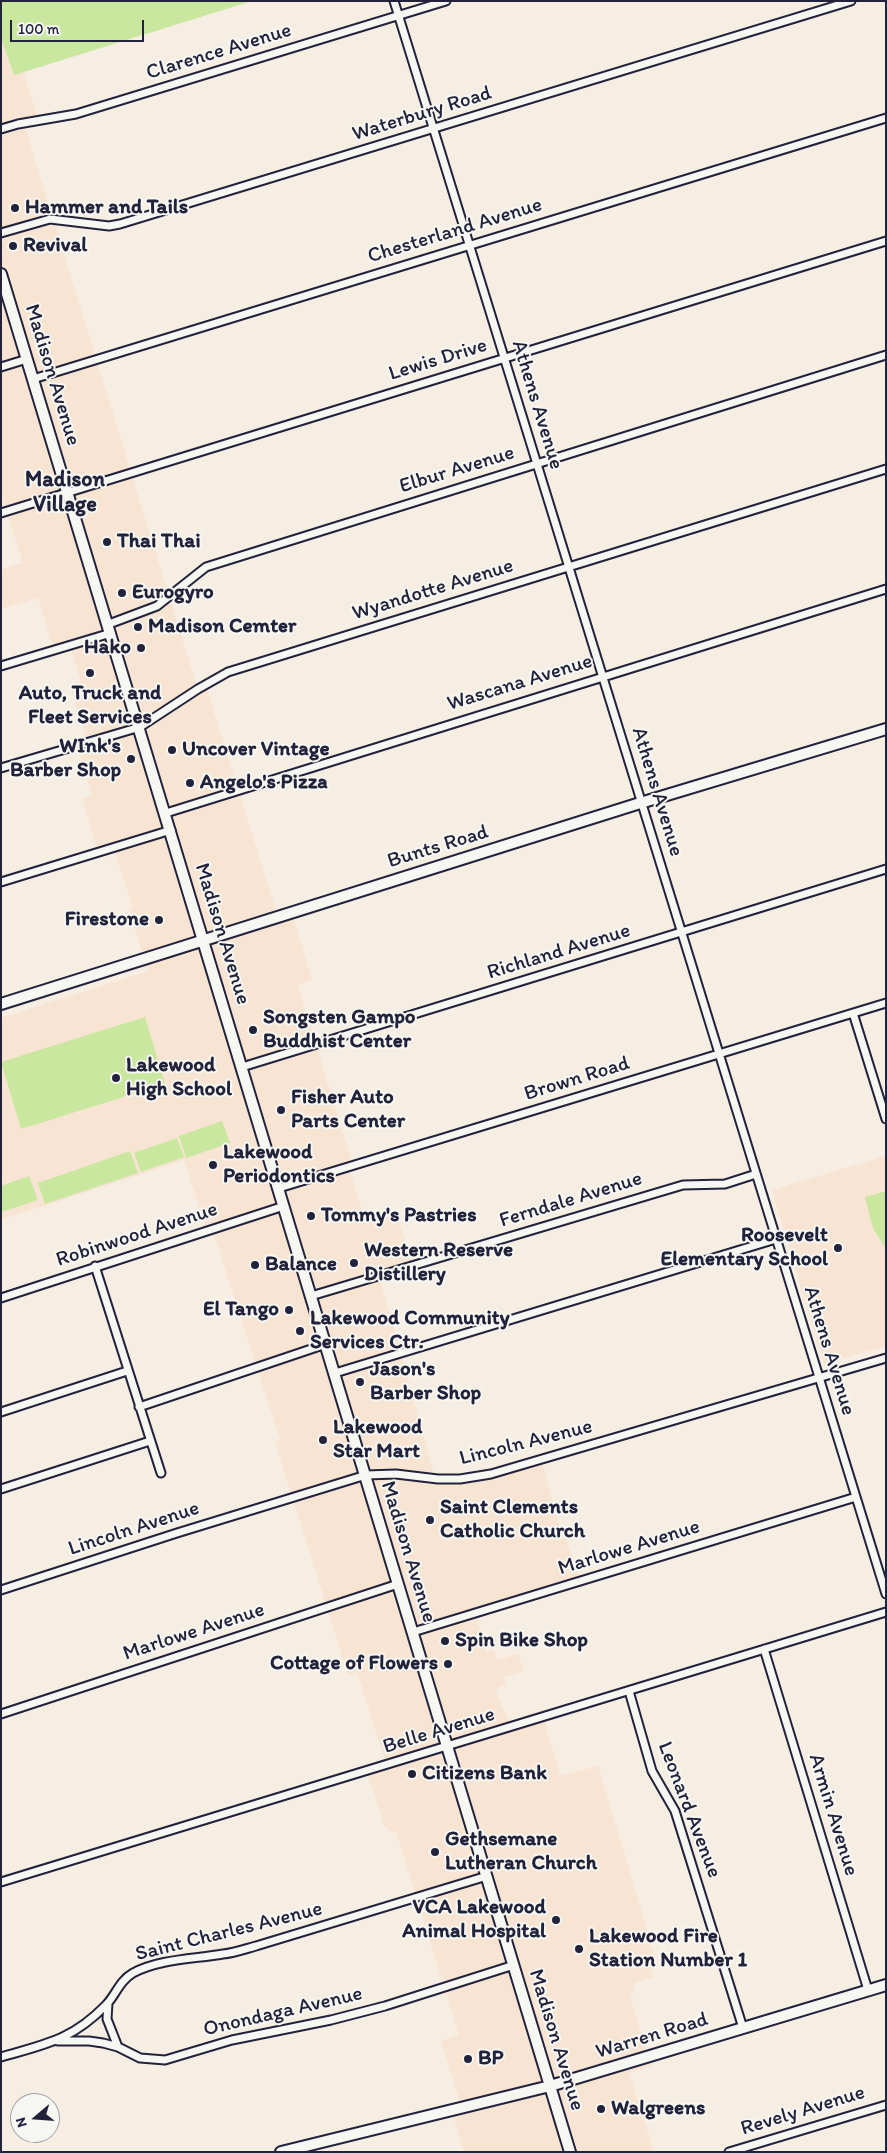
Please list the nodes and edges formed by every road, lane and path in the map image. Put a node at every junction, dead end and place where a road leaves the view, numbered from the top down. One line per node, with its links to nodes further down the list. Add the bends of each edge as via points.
1 (394, 1): 4 (street, Athens Avenue)
2 (446, 1): 4 (street, Clarence Avenue)
3 (850, 1): 7 (street, Waterbury Road)
4 (398, 16): 6 (street, Clarence Avenue, via 76,114); 7 (street, Athens Avenue)
5 (886, 118): 10 (street, Chesterland Avenue)
6 (1, 129)
7 (433, 129): 8 (street, Waterbury Road, via 120,224 109,226 50,219); 10 (street, Athens Avenue)
8 (1, 233)
9 (886, 241): 13 (street, Lewis Drive)
10 (469, 245): 13 (street, Athens Avenue); 16 (street, Chesterland Avenue)
11 (1, 274): 14 (main road, Madison Avenue)
12 (886, 355): 17 (street, Elbur Avenue)
13 (504, 358): 17 (street, Athens Avenue); 19 (street, Lewis Drive)
14 (27, 359): 15 (street); 16 (main road, Madison Avenue)
15 (1, 367)
16 (34, 378): 19 (main road, Madison Avenue)
17 (536, 463): 21 (street, Athens Avenue); 23 (street, Elbur Avenue, via 206,567 157,606)
18 (886, 469): 21 (street, Wyandotte Avenue)
19 (69, 492): 20 (street, Lewis Drive); 23 (main road, Madison Avenue)
20 (1, 513)
21 (568, 566): 25 (street, Athens Avenue); 26 (street, Wyandotte Avenue, via 228,672)
22 (886, 589): 25 (street, Wascana Avenue)
23 (110, 628): 24 (street, Elbur Avenue); 26 (main road, Madison Avenue)
24 (1, 666)
25 (602, 676): 29 (street, Athens Avenue); 30 (street, Wascana Avenue)
26 (140, 727): 28 (street, Wyandotte Avenue); 30 (main road, Madison Avenue)
27 (886, 729): 29 (main road, Bunts Road)
28 (1, 768)
29 (641, 803): 34 (street, Athens Avenue); 35 (main road, Bunts Road)
30 (166, 813): 31 (main road, Madison Avenue)
31 (171, 830): 33 (street); 35 (main road, Madison Avenue)
32 (886, 869): 34 (street, Richland Avenue)
33 (1, 882)
34 (681, 932): 39 (street, Athens Avenue); 40 (street, Richland Avenue)
35 (204, 940): 37 (main road, Bunts Road); 40 (main road, Madison Avenue)
36 (886, 1003): 38 (street, Brown Road)
37 (1, 1004)
38 (853, 1013): 39 (street, Brown Road); 41 (street)
39 (719, 1054): 42 (street, Athens Avenue); 43 (street, Brown Road)
40 (242, 1068): 43 (main road, Madison Avenue)
41 (886, 1119)
42 (756, 1174): 45 (street, Athens Avenue); 47 (street, Ferndale Avenue, via 725,1184 684,1184)
43 (279, 1188): 44 (main road, Madison Avenue)
44 (284, 1206): 46 (street, Robinwood Avenue); 47 (main road, Madison Avenue)
45 (776, 1239): 52 (street); 53 (street, Athens Avenue)
46 (95, 1266): 48 (street, Robinwood Avenue); 51 (street)
47 (311, 1296): 49 (main road, Madison Avenue)
48 (1, 1298)
49 (326, 1344): 52 (main road, Madison Avenue); 54 (street)
50 (886, 1358): 53 (street, Lincoln Avenue)
51 (128, 1371): 54 (street); 55 (street)
52 (335, 1373): 58 (main road, Madison Avenue)
53 (819, 1378): 58 (street, Lincoln Avenue, via 491,1474 460,1479); 60 (street, Athens Avenue)
54 (139, 1407): 56 (street)
55 (1, 1412)
56 (150, 1441): 57 (street); 59 (street)
57 (161, 1473)
58 (366, 1475): 61 (main road, Madison Avenue); 62 (street, Lincoln Avenue)
59 (1, 1489)
60 (856, 1497): 63 (street, Athens Avenue); 65 (street, Marlowe Avenue)
61 (398, 1584): 65 (main road, Madison Avenue); 68 (street, Marlowe Avenue)
62 (1, 1590)
63 (886, 1594)
64 (886, 1612): 66 (street, Belle Avenue)
65 (413, 1632): 69 (main road, Madison Avenue)
66 (764, 1649): 67 (street, Belle Avenue); 74 (street, Armin Avenue)
67 (629, 1691): 69 (street, Belle Avenue); 76 (street, Leonard Avenue, via 652,1771 675,1812)
68 (1, 1714)
69 (447, 1746): 70 (main road, Madison Avenue); 71 (street, Belle Avenue)
70 (487, 1876): 72 (main road, Madison Avenue); 75 (street, Saint Charles Avenue, via 256,1946 152,1966 128,1976)
71 (1, 1882)
72 (514, 1965): 78 (street, Onondaga Avenue, via 385,2006 232,2040 165,2060 140,2058); 80 (main road, Madison Avenue)
73 (886, 1985): 74 (main road, Warren Road)
74 (868, 1990): 76 (main road, Warren Road)
75 (108, 2003): 77 (street, Saint Charles Avenue, via 82,2027); 78 (street, via 107,2019)
76 (743, 2028): 80 (main road, Warren Road)
77 (58, 2040): 78 (street, Onondaga Avenue); 79 (street, Saint Charles Avenue)
78 (118, 2047)
79 (1, 2057)
80 (550, 2086): 82 (main road, Warren Road); 83 (main road, Madison Avenue)
81 (886, 2105): 84 (street, Revely Avenue)
82 (281, 2152)
83 (570, 2152)
84 (730, 2152)

